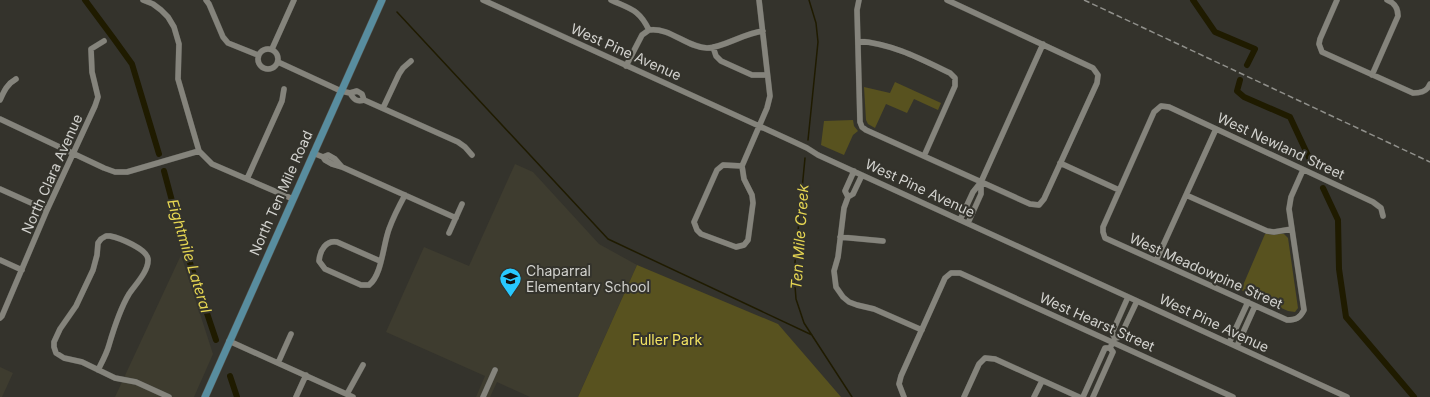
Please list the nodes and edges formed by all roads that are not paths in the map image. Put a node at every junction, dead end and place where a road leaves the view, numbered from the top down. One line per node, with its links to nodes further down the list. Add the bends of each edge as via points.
1 (143, 0): 34 (street, via 161,10 174,27 179,44 178,79)
2 (206, 0): 19 (street, via 222,37 228,43)
3 (294, 0): 18 (street)
4 (382, 0): 28 (main road, North Ten Mile Road)
5 (483, 0): 22 (street, West Pine Avenue)
6 (611, 0): 12 (street, via 638,12)
7 (759, 0): 13 (street)
8 (859, 0): 15 (street)
9 (947, 0): 16 (street)
10 (1337, 0): 23 (street, via 1320,39 1320,48 1326,55)
11 (1387, 0): 23 (street, via 1398,9 1398,16)
12 (649, 30): 17 (street, via 660,30 697,46); 22 (street, via 642,35)
13 (763, 31): 17 (street); 24 (street)
14 (104, 41): 36 (street, North Clara Avenue, via 91,49 92,72 98,97)
15 (858, 41): 38 (street, via 862,127); 38 (street, via 902,50 950,73 955,78 955,86)
16 (1043, 44): 39 (street, via 1093,68 1098,75 1097,83); 45 (street)
17 (713, 47): 24 (street, via 721,61 752,76)
18 (272, 49): 19 (street, via 262,50); 20 (street, via 278,56)
19 (258, 55): 20 (street, via 258,62 263,68 273,68)
20 (278, 62): 28 (street)
21 (411, 62): 30 (street, via 399,74)
22 (626, 66): 32 (street, West Pine Avenue)
23 (1372, 75): 26 (street, via 1413,93 1421,92)
24 (767, 76): 32 (street, via 770,96)
25 (16, 79): 29 (street, via 5,88)
26 (1430, 84)
27 (284, 89): 44 (street, via 282,101)
28 (341, 91): 30 (street, via 350,93 353,99 364,100); 35 (main road, North Ten Mile Road)
29 (0, 100)
30 (383, 108): 37 (street, via 458,142)
31 (0, 119): 36 (street)
32 (759, 126): 40 (street); 42 (street, West Pine Avenue)
33 (1216, 129): 41 (street, West Newland Street); 47 (street, West Newland Street, via 1169,107 1161,106 1154,112); 49 (street)
34 (199, 151): 36 (street, via 127,172 115,172); 44 (street, via 212,164)
35 (313, 153): 48 (street); 51 (main road, North Ten Mile Road)
36 (74, 154): 53 (street, North Clara Avenue)
37 (472, 155)
38 (924, 156): 45 (street)
39 (1060, 163): 45 (street, via 1039,205 1030,204); 47 (street)
40 (742, 166): 40 (street, via 753,203 749,236 744,245 732,247 702,234 695,226 695,218 717,170 723,165)
41 (1303, 170): 54 (street, West Newland Street, via 1373,202 1381,208); 58 (street, via 1290,202)
42 (854, 171): 43 (street, West Pine Avenue); 50 (street, via 845,191)
43 (862, 175): 50 (street, via 853,194); 56 (street, West Pine Avenue)
44 (247, 179): 51 (street)
45 (981, 182): 56 (street, via 973,192); 57 (street, via 981,194)
46 (0, 189): 53 (street)
47 (1119, 190): 64 (street, West Meadowpine Street, via 1103,227 1105,238)
48 (405, 195): 55 (street); 63 (street, via 389,230)
49 (1186, 195): 58 (street, via 1261,229 1274,232); 64 (street)
50 (848, 197): 60 (street)
51 (292, 199): 73 (main road, North Ten Mile Road)
52 (462, 204): 55 (street)
53 (47, 210): 65 (street, North Clara Avenue)
54 (1383, 216)
55 (456, 218): 59 (street)
56 (960, 220): 57 (street, West Pine Avenue)
57 (968, 223): 66 (street, West Pine Avenue)
58 (1292, 229): 69 (street, West Meadowpine Street, via 1304,310 1298,318 1287,320)
59 (450, 233)
60 (840, 237): 61 (street); 71 (street, via 834,271 836,286 843,297 849,302 874,309)
61 (883, 241)
62 (0, 260): 65 (street)
63 (380, 261): 63 (street, via 374,280 368,285 361,285 326,269 320,264 319,257 329,243 338,242)
64 (1156, 261): 68 (street, West Meadowpine Street)
65 (22, 270): 70 (street, North Clara Avenue)
66 (1128, 297): 67 (street, West Pine Avenue); 74 (street, via 1112,333)
67 (1137, 301): 74 (street, via 1120,337); 75 (street, West Pine Avenue)
68 (1248, 302): 69 (street, West Meadowpine Street); 75 (street)
69 (1255, 306): 76 (street)
70 (0, 318)
71 (922, 330): 74 (street, West Hearst Street, via 945,278 951,273 960,273); 88 (street, via 901,376 899,384)
72 (291, 334): 77 (street)
73 (229, 341): 77 (street); 85 (main road, North Ten Mile Road)
74 (1112, 343): 92 (street, via 1105,348); 93 (street, via 1113,352); 94 (street, West Hearst Street)
75 (1229, 343): 76 (street, West Pine Avenue)
76 (1237, 346): 95 (street, West Pine Avenue)
77 (278, 363): 81 (street)
78 (363, 365): 83 (street)
79 (98, 370): 79 (street, via 129,294 148,264 147,255 140,249 115,237 106,236 98,243 93,270 76,306 54,342 56,353); 84 (street, via 115,378 136,382)
80 (495, 370): 87 (street)
81 (306, 375): 83 (street); 86 (street)
82 (1042, 381): 89 (street, via 995,359 985,358 979,364); 90 (street); 91 (street)
83 (350, 396)
84 (169, 397)
85 (205, 397)
86 (296, 397)
87 (483, 397)
88 (904, 397)
89 (964, 397)
90 (1034, 397)
91 (1079, 397)
92 (1082, 397)
93 (1093, 397)
94 (1233, 397)
95 (1347, 397)

